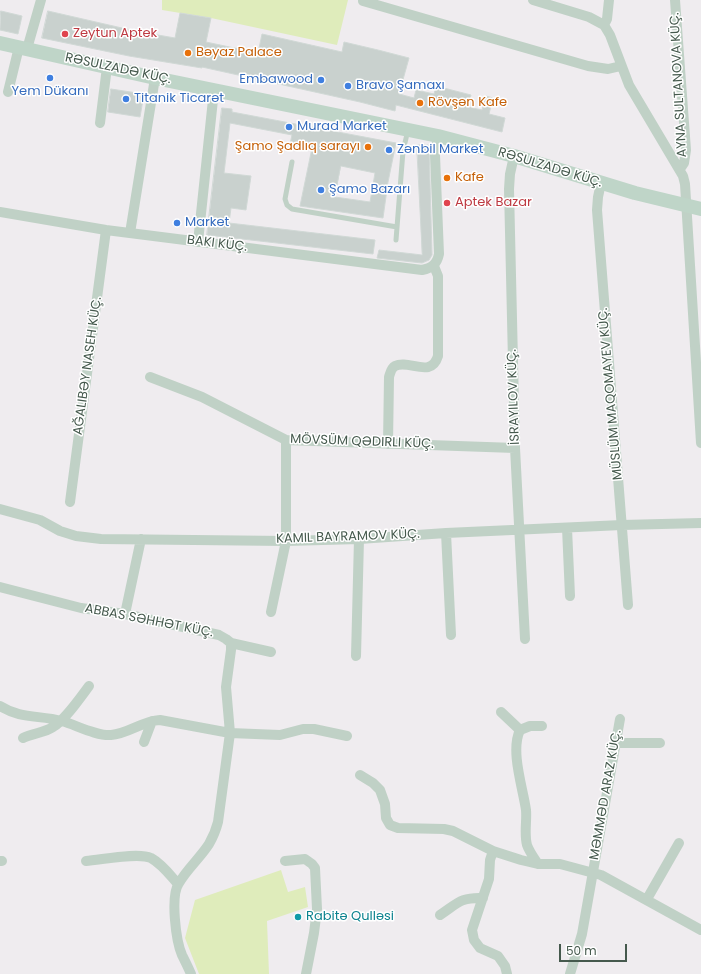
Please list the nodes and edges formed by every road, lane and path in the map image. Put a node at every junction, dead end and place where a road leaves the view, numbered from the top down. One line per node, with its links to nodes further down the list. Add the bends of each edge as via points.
1 (41, 0): 8 (street)
2 (532, 0): 6 (street, via 589,17)
3 (609, 0): 6 (street)
4 (675, 0): 19 (street, AYNA SULTANOVA KÜÇ., via 686,150)
5 (364, 1): 9 (street, via 588,66 608,69)
6 (604, 25): 9 (street)
7 (0, 43): 8 (street, RƏSULZADƏ KÜÇ.)
8 (23, 48): 10 (street, RƏSULZADƏ KÜÇ.); 13 (street)
9 (621, 66): 19 (street, via 632,90)
10 (107, 67): 11 (street, RƏSULZADƏ KÜÇ.); 14 (street)
11 (155, 78): 12 (street, RƏSULZADƏ KÜÇ.); 26 (street)
12 (214, 90): 15 (street, RƏSULZADƏ KÜÇ.); 28 (street)
13 (8, 92)
14 (100, 123)
15 (408, 129): 16 (street, RƏSULZADƏ KÜÇ.); 24 (lane, via 403,152)
16 (438, 136): 17 (street, RƏSULZADƏ KÜÇ.); 29 (street, via 435,156 439,254)
17 (514, 156): 20 (street, RƏSULZADƏ KÜÇ.); 34 (street, via 509,189)
18 (292, 162): 24 (lane, via 285,199 292,209)
19 (680, 170): 21 (street, via 685,184)
20 (601, 183): 21 (street, RƏSULZADƏ KÜÇ.); 38 (street, MÜSLÜM MAQOMAYEV KÜÇ., via 597,210)
21 (686, 206): 22 (street, RƏSULZADƏ KÜÇ.); 32 (street)
22 (701, 209)
23 (0, 212): 25 (street)
24 (397, 227): 27 (lane)
25 (106, 230): 26 (street); 35 (street, AĞALIBƏY NASEH KÜÇ.)
26 (130, 233): 28 (street)
27 (396, 240)
28 (198, 242): 29 (street, via 422,270)
29 (434, 266): 33 (street, via 438,276 438,356 431,366 402,365 392,369 389,377)
30 (150, 377): 31 (street, MÖVSÜM QƏDIRLI KÜÇ., via 202,397)
31 (286, 440): 33 (street, MÖVSÜM QƏDIRLI KÜÇ.); 44 (street)
32 (701, 443)
33 (388, 444): 34 (street, MÖVSÜM QƏDIRLI KÜÇ.)
34 (515, 448): 40 (street)
35 (70, 502)
36 (0, 509): 42 (street, KAMIL BAYRAMOV KÜÇ., via 40,520 76,536)
37 (701, 523): 38 (street, KAMIL BAYRAMOV KÜÇ.)
38 (622, 525): 39 (street, KAMIL BAYRAMOV KÜÇ.); 47 (street, MÜSLÜM MAQOMAYEV KÜÇ.)
39 (567, 528): 40 (street, KAMIL BAYRAMOV KÜÇ.); 46 (street)
40 (520, 530): 41 (street, KAMIL BAYRAMOV KÜÇ.); 51 (street)
41 (446, 533): 43 (street, KAMIL BAYRAMOV KÜÇ.); 50 (street)
42 (141, 539): 44 (street, KAMIL BAYRAMOV KÜÇ.); 49 (street)
43 (359, 539): 44 (street, KAMIL BAYRAMOV KÜÇ.); 54 (street)
44 (286, 541): 48 (street)
45 (0, 587): 49 (street, ABBAS SƏHHƏT KÜÇ., via 81,608)
46 (570, 596)
47 (628, 605)
48 (271, 612)
49 (124, 614): 52 (street, ABBAS SƏHHƏT KÜÇ., via 219,635)
50 (451, 635)
51 (525, 638)
52 (231, 643): 53 (street); 63 (street, ABBAS SƏHHƏT KÜÇ., via 226,687)
53 (272, 652)
54 (356, 656)
55 (89, 686): 60 (street)
56 (0, 706): 60 (street, via 12,713)
57 (501, 712): 62 (street)
58 (620, 719): 68 (street, MƏMMƏD ARAZ KÜÇ.)
59 (152, 720): 60 (street, via 122,733 106,735); 63 (street); 66 (street)
60 (61, 721): 65 (street, via 44,732)
61 (542, 726): 62 (street, via 530,726)
62 (520, 730): 74 (street, via 516,737 516,751 526,811 526,840)
63 (230, 733): 64 (street, via 280,735 314,729); 76 (street, ABBAS SƏHHƏT KÜÇ., via 216,829 208,846)
64 (347, 736)
65 (23, 738)
66 (144, 742)
67 (660, 743): 68 (street)
68 (616, 744): 75 (street, MƏMMƏD ARAZ KÜÇ.)
69 (360, 775): 71 (street, MƏMMƏD ARAZ KÜÇ., via 380,790 390,825 398,828 454,831)
70 (679, 843): 78 (street)
71 (493, 851): 74 (street, MƏMMƏD ARAZ KÜÇ.); 77 (street)
72 (86, 861): 76 (street, via 132,856 150,858 161,865)
73 (285, 861): 82 (street, via 305,859 315,868 317,909)
74 (538, 864): 75 (street, MƏMMƏD ARAZ KÜÇ., via 560,864)
75 (592, 872): 78 (street, MƏMMƏD ARAZ KÜÇ., via 609,878); 84 (street, MƏMMƏD ARAZ KÜÇ., via 582,934)
76 (178, 884): 81 (street, ABBAS SƏHHƏT KÜÇ., via 174,902 178,942)
77 (483, 898): 79 (street, via 463,900); 83 (street, via 472,930 474,940 480,948 498,956)
78 (647, 899): 80 (street, MƏMMƏD ARAZ KÜÇ.)
79 (440, 914)
80 (701, 930)
81 (191, 974)
82 (306, 974)
83 (507, 974)
84 (571, 974)

